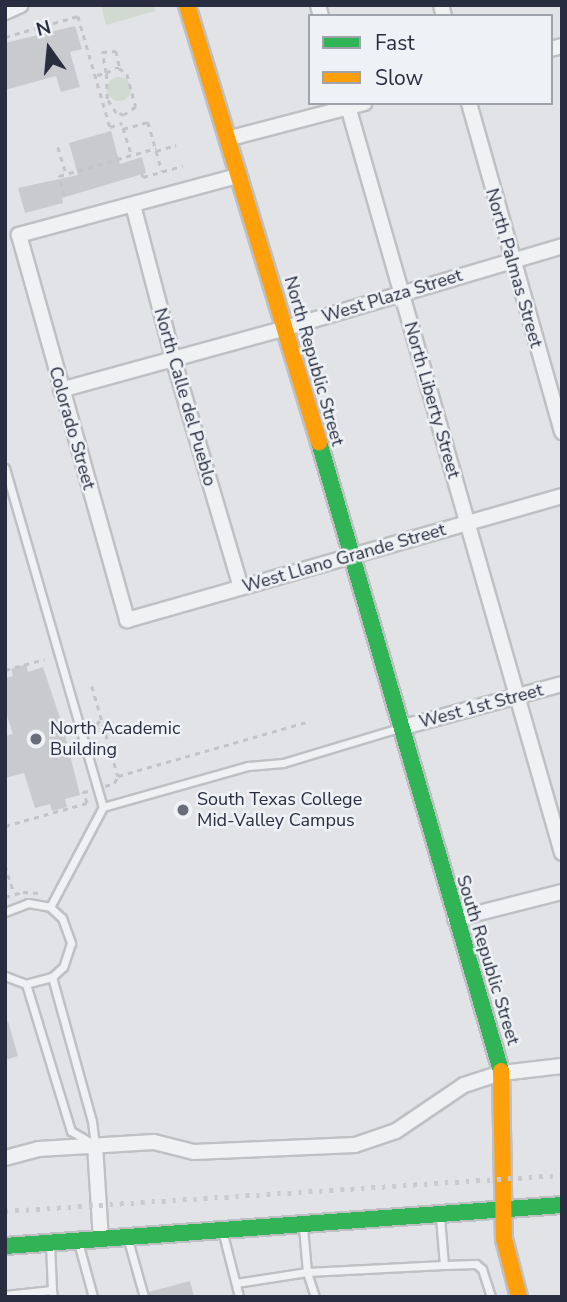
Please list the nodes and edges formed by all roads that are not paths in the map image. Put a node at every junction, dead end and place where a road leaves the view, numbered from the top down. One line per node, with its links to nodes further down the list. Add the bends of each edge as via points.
1 (21, 5): 3 (street)
2 (187, 5): 6 (street, North Republic Street)
3 (5, 12)
4 (470, 105): 10 (street, North Palmas Street)
5 (348, 106): 6 (street); 11 (street, North Liberty Street)
6 (227, 139): 7 (street, North Republic Street)
7 (237, 176): 8 (street); 12 (street, North Republic Street)
8 (133, 205): 13 (street, North Calle del Pueblo); 14 (street, Colorado Street, via 19,235)
9 (562, 246): 10 (street, West Plaza Street)
10 (511, 260): 11 (street, West Plaza Street); 15 (street, North Palmas Street)
11 (403, 294): 12 (street, West Plaza Street); 18 (street, North Liberty Street)
12 (286, 328): 13 (street, West Plaza Street); 19 (street, North Republic Street)
13 (173, 358): 14 (street, West Plaza Street); 20 (street, North Calle del Pueblo)
14 (61, 390): 21 (street, Colorado Street)
15 (562, 432)
16 (5, 468): 25 (lane)
17 (562, 496): 18 (street, West Llano Grande Street)
18 (467, 523): 19 (street, West Llano Grande Street); 23 (street, North Liberty Street)
19 (350, 556): 20 (street, West Llano Grande Street); 24 (street, North Republic Street)
20 (241, 587): 21 (street, West Llano Grande Street)
21 (127, 620)
22 (562, 684): 23 (street, West 1st Street)
23 (517, 697): 24 (street, West 1st Street); 26 (street, North Liberty Street)
24 (400, 728): 25 (lane, via 283,763 248,766); 30 (street, South Republic Street)
25 (103, 807): 28 (lane)
26 (562, 853)
27 (562, 892): 30 (street)
28 (50, 907): 29 (lane, via 28,903); 32 (lane, via 62,918 71,943 63,967)
29 (5, 912)
30 (455, 919): 35 (street, South Republic Street)
31 (5, 976): 33 (lane)
32 (52, 977): 33 (lane); 36 (lane, via 92,1121)
33 (26, 984): 36 (lane, via 71,1131)
34 (562, 1066): 35 (street)
35 (502, 1073): 36 (street, via 464,1085 396,1131 355,1145 194,1152 154,1142); 39 (street, South Republic Street)
36 (94, 1145): 37 (street, via 38,1149); 44 (street)
37 (5, 1158)
38 (562, 1205): 39 (street)
39 (502, 1208): 40 (street); 58 (street, South Republic Street, via 504,1239)
40 (439, 1213): 41 (street); 48 (lane)
41 (302, 1224): 42 (street); 49 (lane)
42 (222, 1230): 43 (street); 50 (lane)
43 (128, 1238): 44 (street); 54 (lane)
44 (101, 1240): 45 (street)
45 (78, 1242): 46 (street); 53 (lane)
46 (50, 1244): 47 (street); 51 (lane)
47 (5, 1246)
48 (444, 1265): 49 (lane); 57 (lane, via 476,1264)
49 (307, 1272): 50 (lane); 56 (lane)
50 (236, 1283): 55 (lane)
51 (53, 1293): 52 (lane)
52 (5, 1296)
53 (93, 1297)
54 (144, 1297)
55 (239, 1297)
56 (315, 1297)
57 (491, 1297)
58 (519, 1297)

